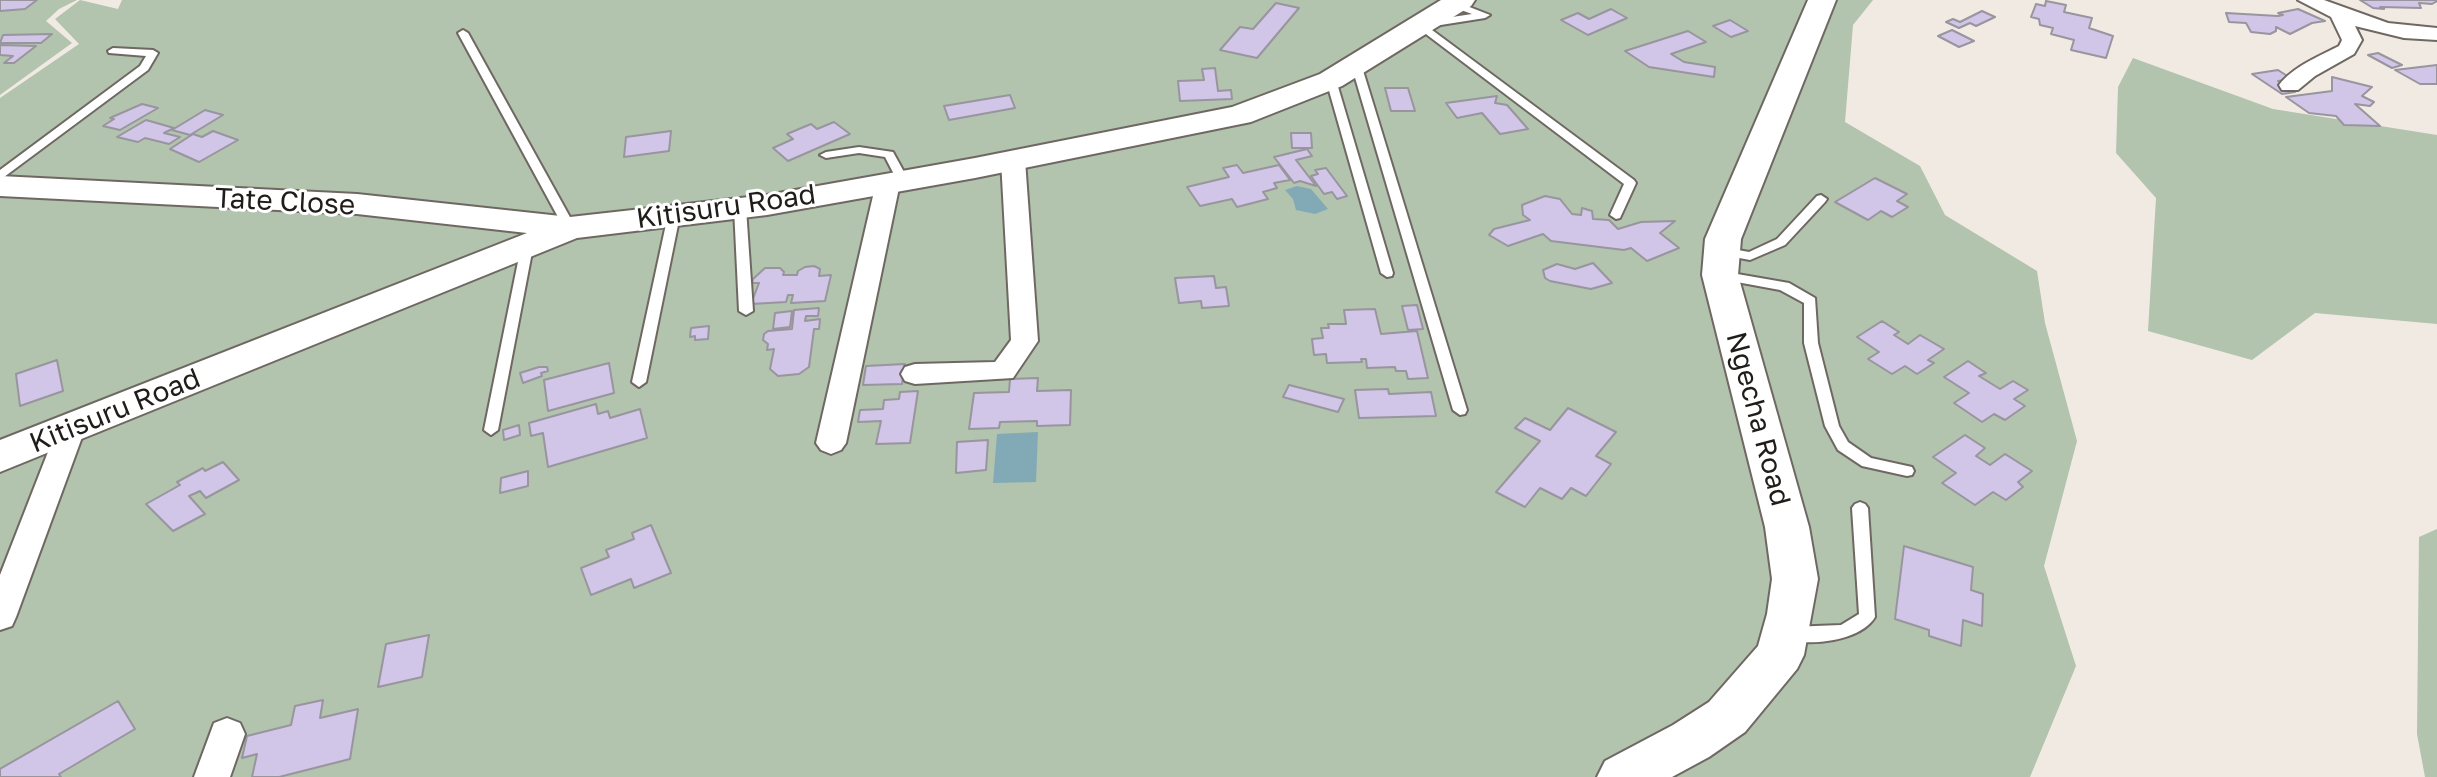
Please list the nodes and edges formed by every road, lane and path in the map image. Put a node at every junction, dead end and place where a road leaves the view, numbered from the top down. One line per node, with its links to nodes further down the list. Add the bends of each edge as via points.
1 (1822, 0): 22 (street, via 1723,239)
2 (2308, 0): 4 (street)
3 (1458, 2): 5 (street, Kitisuru Road)
4 (2339, 13): 7 (street); 10 (street, via 2352,40 2347,50)
5 (1419, 25): 9 (street, Kitisuru Road); 19 (lane, via 1630,183)
6 (463, 33): 20 (lane)
7 (2437, 34)
8 (113, 51): 13 (lane, via 153,53 144,68)
9 (1343, 72): 12 (street, Kitisuru Road, via 1240,115); 23 (lane); 27 (lane)
10 (2290, 85)
11 (826, 155): 14 (lane, via 859,150 889,154)
12 (1013, 160): 14 (street, Kitisuru Road); 25 (street, via 1025,341 1003,371)
13 (0, 176)
14 (895, 182): 17 (street, Kitisuru Road); 30 (street)
15 (0, 186): 20 (street, Tate Close, via 386,207)
16 (1821, 199): 22 (lane, via 1781,242)
17 (740, 208): 18 (street, Kitisuru Road); 24 (lane)
18 (674, 215): 20 (street, Kitisuru Road); 26 (lane)
19 (1616, 215)
20 (570, 228): 21 (street, Kitisuru Road)
21 (527, 247): 28 (street, Kitisuru Road); 29 (lane)
22 (1721, 263): 32 (lane, via 1810,301 1811,343 1832,426 1843,446 1867,462); 35 (street, Ngecha Road, via 1787,527 1795,579)
23 (1387, 273)
24 (746, 311)
25 (915, 374)
26 (639, 382)
27 (1460, 410)
28 (71, 429): 31 (street, Kitisuru Road); 34 (street)
29 (491, 430)
30 (831, 443)
31 (0, 457)
32 (1907, 471)
33 (1860, 508): 35 (lane, via 1867,617 1839,633)
34 (0, 617)
35 (1785, 634): 38 (street, Ngecha Road, via 1780,655 1727,717)
36 (227, 734): 37 (street)
37 (212, 777)
38 (1623, 777)

